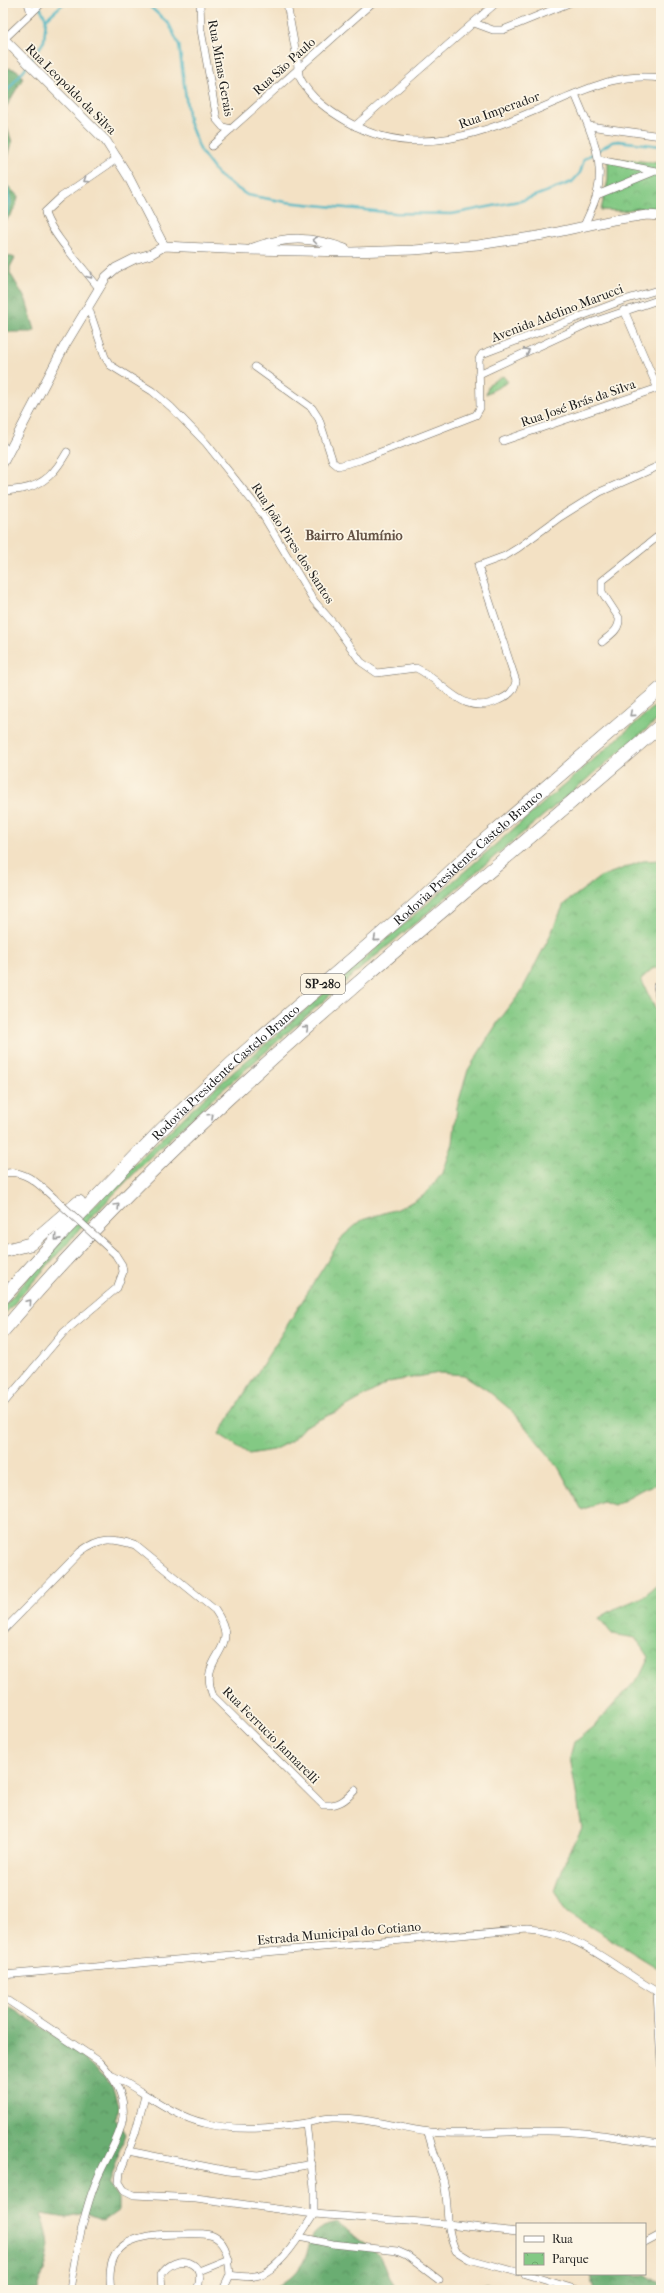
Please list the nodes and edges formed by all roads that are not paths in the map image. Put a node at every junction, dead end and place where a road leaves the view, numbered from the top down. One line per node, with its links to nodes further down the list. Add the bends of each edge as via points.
1 (28, 3): 8 (street)
2 (42, 3): 8 (street)
3 (200, 3): 16 (street, Rua Minas Gerais, via 201,30 217,120 222,127)
4 (287, 3): 11 (street, Rua Imperador)
5 (372, 3): 11 (street, Rua São Paulo)
6 (496, 3): 9 (street)
7 (569, 3): 9 (street, via 503,30 493,30)
8 (31, 14): 10 (street)
9 (474, 23): 14 (street)
10 (4, 39): 19 (street, Rua Leopoldo da Silva, via 88,122)
11 (298, 68): 14 (street, Rua Imperador, via 302,80 319,102); 16 (street, Rua São Paulo)
12 (661, 78): 13 (street, Rua Imperador, via 620,78)
13 (575, 94): 14 (street, Rua Imperador, via 487,129 455,138 398,140 380,137); 15 (street)
14 (355, 126)
15 (589, 126): 17 (street); 20 (street)
16 (231, 129): 18 (street, Rua São Paulo)
17 (661, 136)
18 (212, 146)
19 (118, 158): 26 (street, Rua Leopoldo da Silva); 29 (street, one-way to 29, via 61,197 46,212 46,218 55,231)
20 (599, 160): 21 (street); 23 (street)
21 (653, 171): 22 (street); 23 (street)
22 (661, 172)
23 (597, 195): 25 (street)
24 (661, 216): 25 (street, via 647,215)
25 (584, 226): 28 (street, via 478,245)
26 (164, 246): 27 (street); 29 (street, via 116,268)
27 (246, 250): 28 (street); 28 (street, one-way to 27, via 326,242 298,238 273,240)
28 (352, 252)
29 (98, 287): 32 (street)
30 (661, 289): 34 (street, Avenida Adelino Marucci, via 621,301)
31 (661, 299): 33 (street, Avenida Adelino Marucci)
32 (88, 306): 42 (street); 44 (street, Rua João Pires dos Santos, via 110,365 152,391 171,407 229,470 261,512 314,601 368,668 384,674 416,668 451,694 472,705 492,703 511,693 516,681 478,566 511,552 600,492)
33 (624, 310): 35 (street, Avenida Adelino Marucci, one-way to 33); 38 (street)
34 (505, 347): 35 (street); 37 (street, Avenida Adelino Marucci, via 482,354 479,359)
35 (511, 359): 37 (street, Avenida Adelino Marucci)
36 (255, 367): 37 (street, Avenida Adelino Marucci, via 312,408 319,419 332,462 338,466 476,415 480,408)
37 (479, 374)
38 (659, 388): 39 (street, Rua José Brás da Silva)
39 (503, 440)
40 (3, 445): 42 (street)
41 (67, 452): 45 (street, via 50,477 39,484)
42 (7, 454): 43 (street)
43 (3, 463)
44 (661, 465)
45 (3, 492)
46 (661, 534): 47 (street, via 605,577 601,588 620,623)
47 (602, 642)
48 (661, 688): 52 (highway, Rodovia Presidente Castelo Branco / SP-280, one-way to 52, via 232,1063)
49 (661, 725): 56 (highway, Rodovia Presidente Castelo Branco / SP-280, one-way to 49, via 65,1260 122,1201 252,1078 312,1023)
50 (657, 986): 51 (street)
51 (661, 1009)
52 (162, 1129): 54 (highway, via 126,1158 39,1238 30,1244); 55 (highway, Rodovia Presidente Castelo Branco / SP-280, one-way to 55)
53 (3, 1174): 57 (street, bridge, via 24,1174 55,1199 115,1254 123,1272 117,1288 64,1332)
54 (3, 1251)
55 (3, 1298)
56 (3, 1331)
57 (3, 1404)
58 (3, 1631): 59 (street, Rua Ferrucio Jannarelli, via 80,1552 91,1544 103,1540 120,1540 135,1545 215,1610 223,1622 226,1641 210,1669 208,1683 213,1696 324,1805 335,1806 347,1799)
59 (355, 1790)
60 (3, 1975): 61 (street, Estrada Municipal do Cotiano, via 528,1929 563,1936)
61 (659, 1993): 63 (street)
62 (3, 1997): 64 (street, via 100,2062)
63 (661, 2064)
64 (113, 2076): 65 (street); 83 (street, via 122,2097 124,2116 119,2134 93,2191 81,2231)
65 (145, 2096): 66 (street, via 204,2123 230,2128 262,2128); 69 (street)
66 (306, 2123): 67 (street, via 332,2118 359,2119); 70 (street)
67 (428, 2132): 68 (street, via 462,2134 542,2131 590,2134); 72 (street, via 432,2152 443,2179)
68 (661, 2144)
69 (128, 2151): 70 (street, via 228,2171 258,2174); 71 (street, via 119,2182 124,2190 134,2195 196,2198)
70 (312, 2164): 71 (street)
71 (314, 2214): 72 (street); 75 (street)
72 (448, 2224): 73 (street); 79 (street, via 452,2244 461,2255)
73 (516, 2232)
74 (661, 2234): 76 (street)
75 (299, 2237): 80 (street, via 286,2254 266,2272 256,2276); 82 (street, via 333,2244 397,2251)
76 (646, 2242)
77 (229, 2259): 78 (street); 80 (street); 84 (street, via 223,2244 216,2237 206,2234 146,2236 134,2239 122,2245 116,2252 111,2264)
78 (199, 2272): 85 (street, via 194,2265 170,2263 161,2275); 86 (street)
79 (516, 2272)
80 (230, 2275): 87 (street)
81 (528, 2275): 88 (street)
82 (439, 2280)
83 (70, 2290)
84 (111, 2290)
85 (162, 2290)
86 (197, 2290)
87 (224, 2290)
88 (578, 2290)

